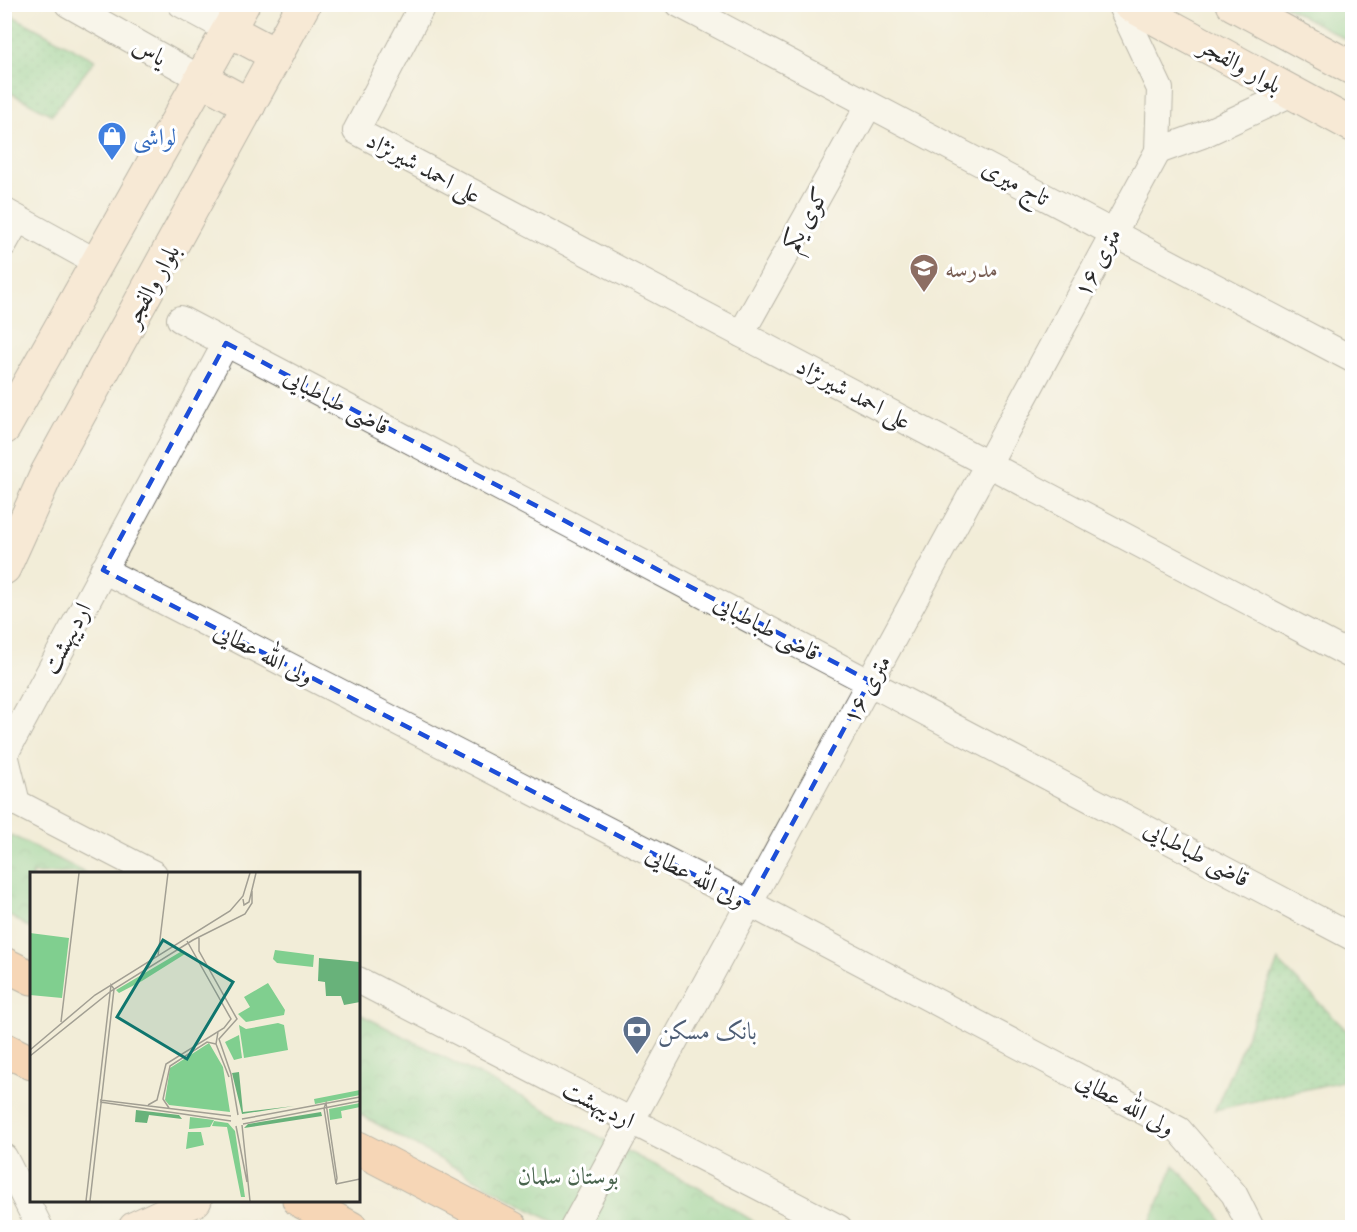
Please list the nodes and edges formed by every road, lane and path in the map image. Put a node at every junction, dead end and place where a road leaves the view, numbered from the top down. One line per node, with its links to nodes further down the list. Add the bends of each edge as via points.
1 (68, 4): 12 (street, یاس)
2 (181, 4): 9 (street)
3 (304, 4): 10 (main road, بلوار والفجر)
4 (423, 4): 23 (street, علی احمد شیرنژاد, via 356,131)
5 (679, 4): 15 (street, تاج میری)
6 (1120, 4): 17 (street, via 1160,89)
7 (1129, 4): 13 (main road, بلوار والفجر)
8 (1233, 4): 11 (main road, بلوار والفجر)
9 (236, 17): 10 (main road); 12 (main road)
10 (276, 55): 14 (main road, بلوار والفجر)
11 (1353, 68)
12 (201, 79): 14 (main road); 21 (main road)
13 (1292, 93): 16 (main road, بلوار والفجر); 17 (street)
14 (249, 105): 28 (main road, بلوار والفجر, via 48,473)
15 (869, 105): 19 (street, تاج میری); 23 (street, کوی یکم)
16 (1353, 126)
17 (1158, 151): 19 (street, ۱۶ متری)
18 (11, 215): 20 (street); 21 (street)
19 (1113, 233): 25 (street, تاج میری); 27 (street, ۱۶ متری)
20 (4, 244)
21 (98, 263): 26 (main road)
22 (180, 319): 24 (street, قاضی طباطبایی)
23 (741, 334): 27 (street, علی احمد شیرنژاد)
24 (226, 343): 29 (street, اردیبهشت); 31 (street, قاضی طباطبایی)
25 (1353, 359)
26 (4, 428)
27 (988, 464): 30 (street, علی احمد شیرنژاد); 31 (street, ۱۶ متری)
28 (4, 568)
29 (103, 570): 32 (street, اردیبهشت, via 5,754 17,802); 33 (street, ولی الله عطایی)
30 (1353, 656)
31 (870, 681): 33 (street, ۱۶ متری); 34 (street, قاضی طباطبایی)
32 (152, 872)
33 (749, 903): 40 (street, ۱۶ متری); 51 (street, ولی الله عطایی, via 1179,1130 1234,1194)
34 (1353, 937)
35 (4, 964): 36 (main road)
36 (30, 977)
37 (360, 981): 40 (street, اردیبهشت)
38 (4, 1049): 39 (main road)
39 (30, 1062)
40 (631, 1121): 49 (street, ۱۶ متری); 50 (street, اردیبهشت)
41 (360, 1149): 48 (main road)
42 (4, 1157): 46 (street)
43 (189, 1202): 45 (main road)
44 (303, 1202): 47 (main road)
45 (151, 1215)
46 (39, 1227)
47 (351, 1227)
48 (512, 1227)
49 (573, 1227)
50 (840, 1227)
51 (1251, 1227)

